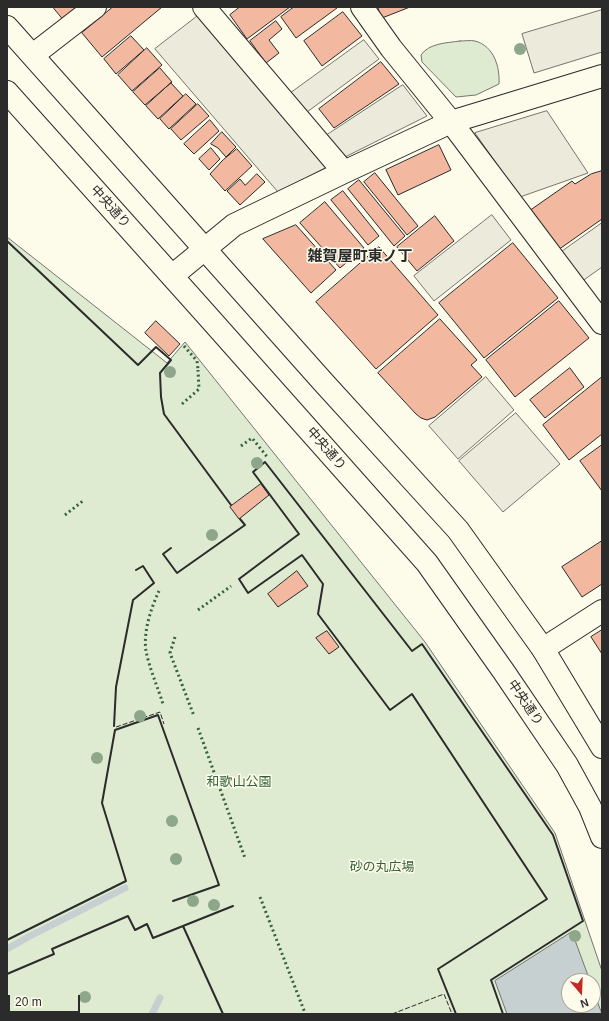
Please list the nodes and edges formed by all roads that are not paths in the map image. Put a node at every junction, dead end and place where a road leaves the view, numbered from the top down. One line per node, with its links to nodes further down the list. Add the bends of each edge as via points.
1 (95, 7): 5 (main road)
2 (204, 7): 9 (main road)
3 (362, 7): 8 (main road, via 391,48)
4 (7, 27): 5 (main road)
5 (33, 55): 10 (main road)
6 (602, 76): 8 (main road)
7 (7, 92): 11 (main road, 中央通り)
8 (451, 122): 9 (main road); 12 (main road)
9 (344, 172): 10 (main road, via 234,225)
10 (205, 248): 11 (main road); 14 (main road, via 458,530)
11 (172, 276): 16 (main road, 中央通り, via 427,563 567,765 590,807)
12 (602, 323)
13 (602, 611): 14 (main road)
14 (543, 649): 15 (main road)
15 (602, 747)
16 (602, 836)

